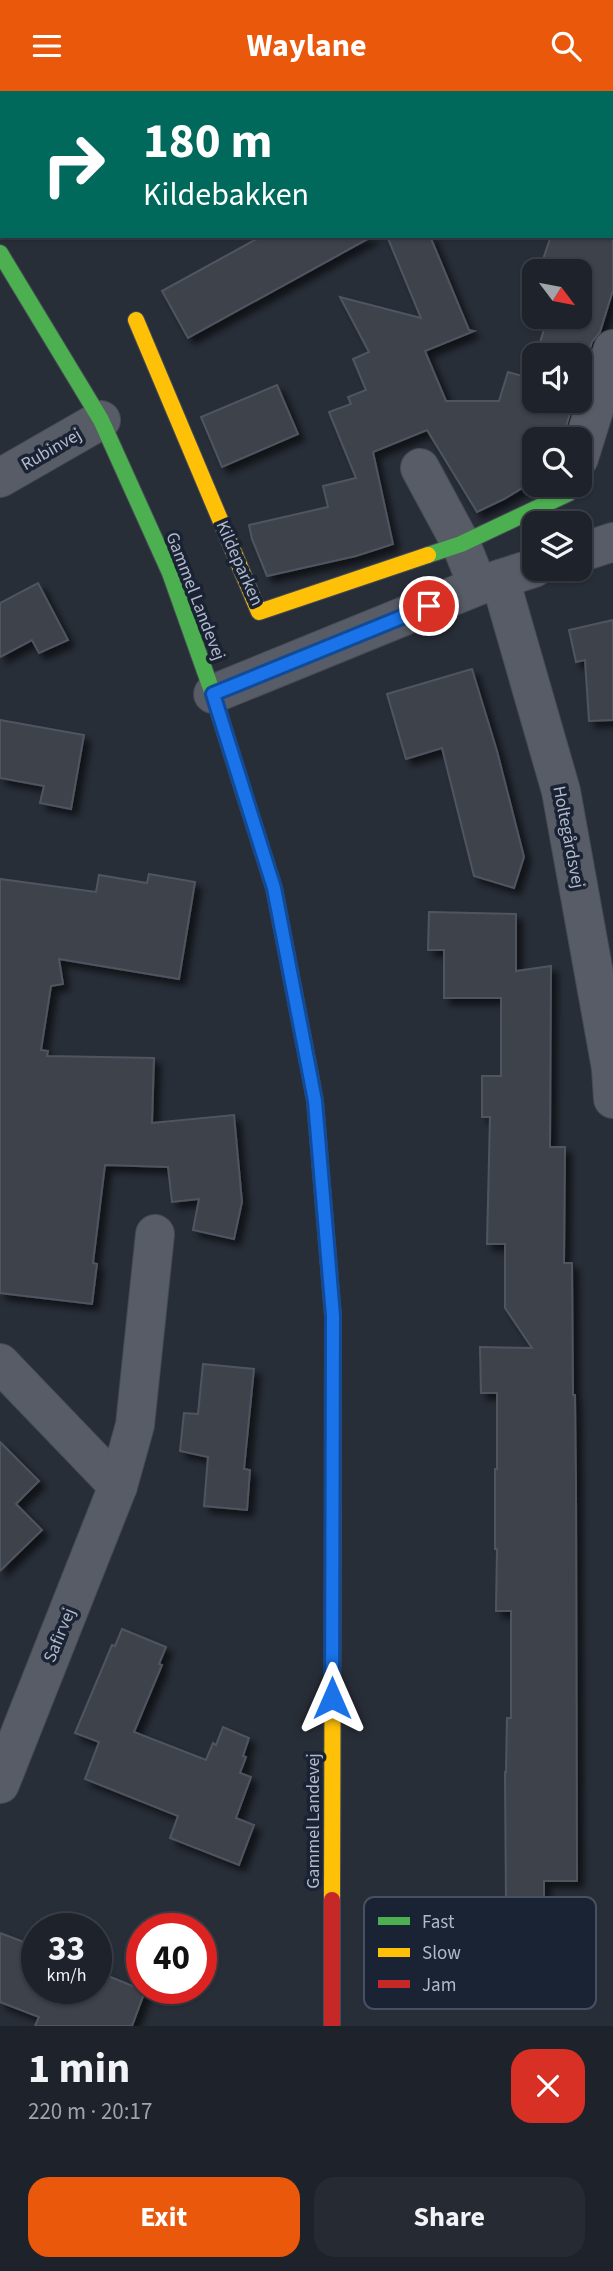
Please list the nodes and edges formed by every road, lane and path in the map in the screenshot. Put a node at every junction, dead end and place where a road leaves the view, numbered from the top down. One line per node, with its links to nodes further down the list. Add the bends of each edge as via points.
1 (0, 253): 4 (street, Gammel Landevej)
2 (136, 320): 10 (street, Kildeparken, via 259,612)
3 (613, 349): 5 (street)
4 (101, 420): 7 (street, Rubinvej); 13 (street, Gammel Landevej, via 170,573)
5 (589, 427)
6 (420, 468): 10 (street)
7 (0, 478)
8 (561, 497): 10 (street, Kildeparken)
9 (613, 542): 11 (street)
10 (461, 544): 12 (street)
11 (592, 549)
12 (504, 578): 13 (street); 14 (street, Holtegårdsvej, via 561,791)
13 (213, 694): 19 (street, Gammel Landevej, via 274,888 315,1101 333,1316)
14 (613, 1099)
15 (155, 1234): 17 (street, Safirvej, via 135,1425)
16 (0, 1363): 17 (street)
17 (118, 1486): 18 (street, Safirvej)
18 (0, 1784)
19 (332, 2026)

